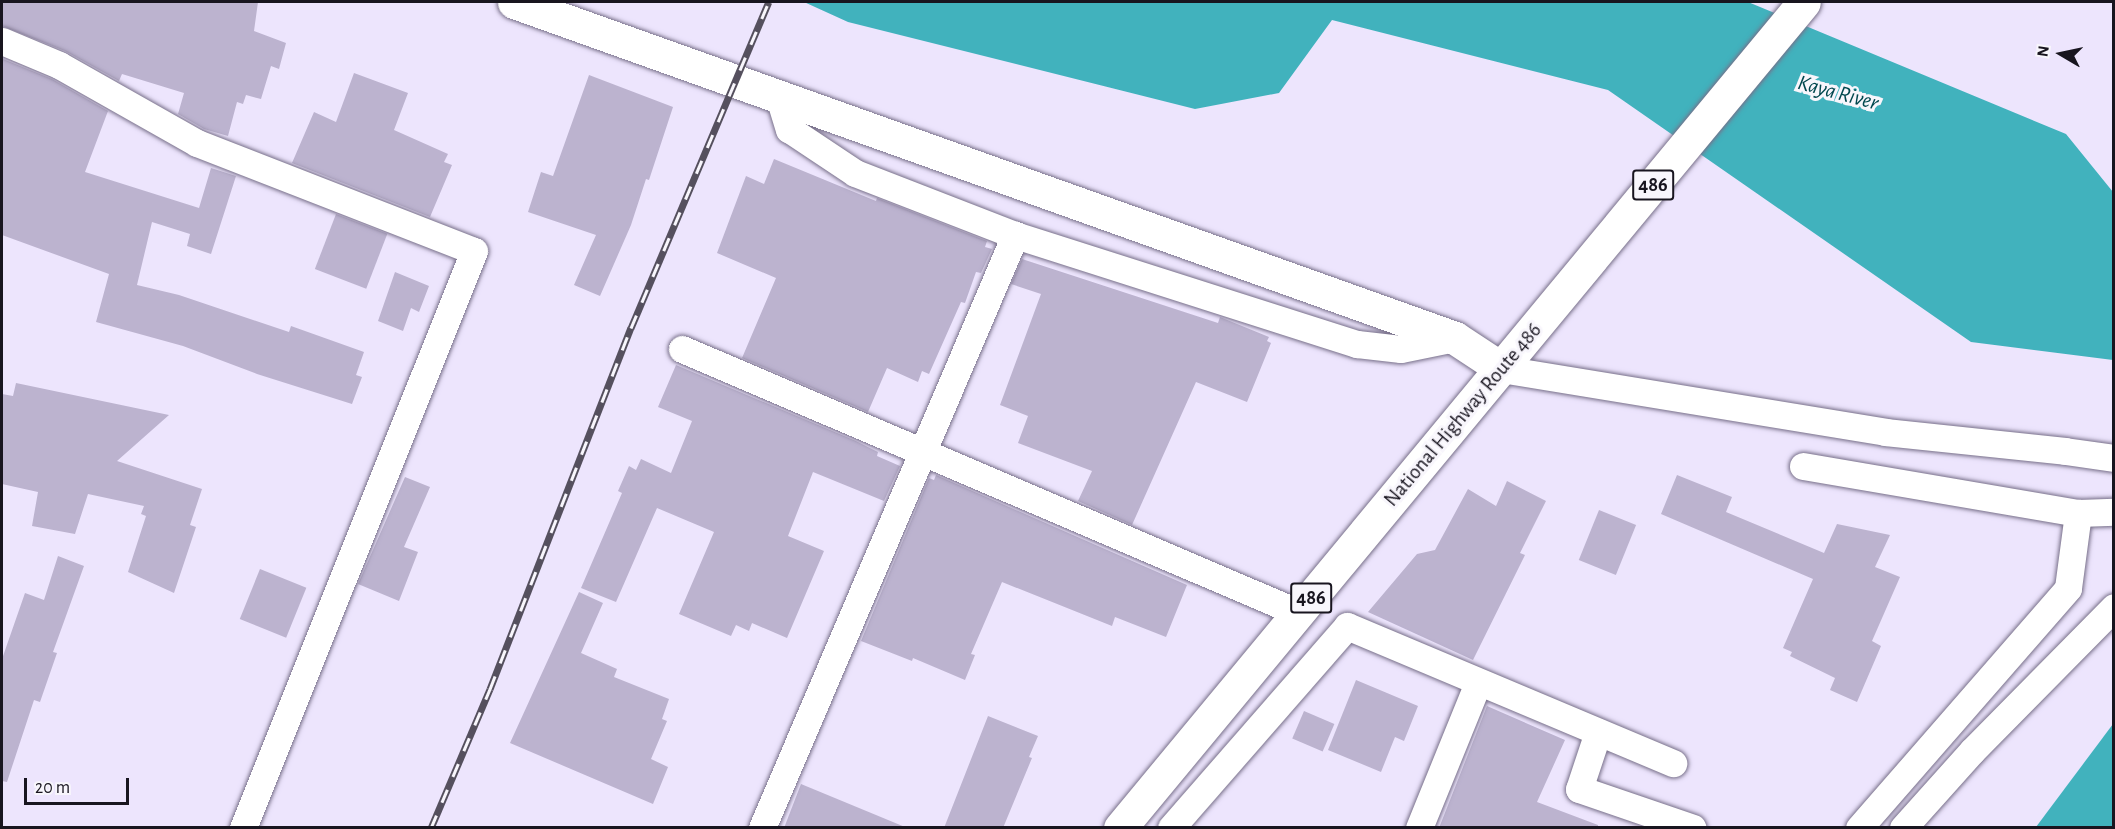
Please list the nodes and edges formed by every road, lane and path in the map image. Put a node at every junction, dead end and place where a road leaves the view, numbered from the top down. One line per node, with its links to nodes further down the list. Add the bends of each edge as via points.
1 (514, 2): 4 (main road)
2 (1804, 2): 8 (main road, National Highway Route 486 / 486)
3 (2, 41): 19 (street, via 59,65 197,143 474,250)
4 (779, 97): 5 (street, via 789,129 855,172); 6 (main road)
5 (1015, 235): 6 (street, via 1357,344 1401,349); 9 (street)
6 (1455, 338): 8 (main road)
7 (682, 349): 9 (street)
8 (1502, 369): 10 (street, via 1885,432); 15 (main road, National Highway Route 486 / 486)
9 (922, 452): 15 (street); 20 (street)
10 (2114, 458)
11 (1803, 466): 12 (street)
12 (2078, 513): 13 (street); 25 (street, via 2068,588)
13 (2114, 513)
14 (2114, 607): 26 (street)
15 (1299, 613): 21 (main road, National Highway Route 486 / 486)
16 (1478, 682): 17 (street); 22 (street, via 1347,626); 23 (street)
17 (1598, 732): 18 (street); 24 (street, via 1579,789)
18 (1673, 763)
19 (243, 828)
20 (762, 828)
21 (1120, 828)
22 (1172, 828)
23 (1419, 828)
24 (1693, 828)
25 (1859, 828)
26 (1903, 828)

